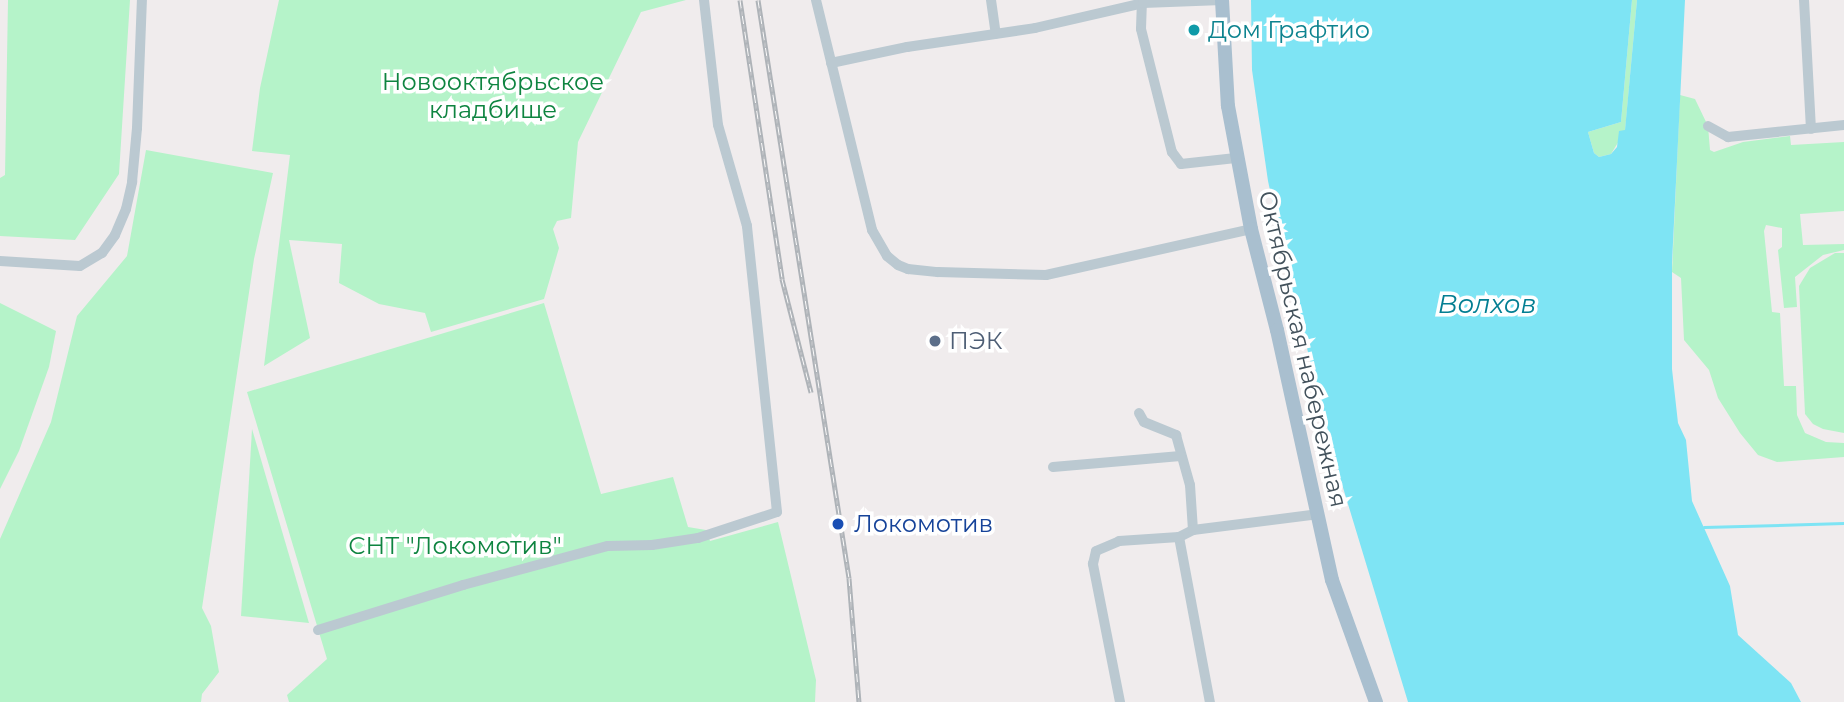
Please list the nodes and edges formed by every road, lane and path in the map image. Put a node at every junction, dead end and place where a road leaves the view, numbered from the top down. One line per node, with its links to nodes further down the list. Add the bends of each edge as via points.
1 (142, 0): 15 (street, via 132,182 115,235 102,253 80,267)
2 (704, 0): 22 (street, via 718,125 747,226 777,512 698,538 608,545)
3 (816, 0): 9 (street)
4 (991, 0): 8 (street)
5 (1222, 0): 7 (street); 13 (main road, Октябрьская набережная, via 1224,67)
6 (1804, 0): 12 (street)
7 (1143, 2): 8 (street); 13 (street, via 1141,29 1172,152 1181,164)
8 (996, 34): 9 (street)
9 (831, 63): 14 (street, via 872,230 887,256 908,269 1009,276 1068,271)
10 (1844, 125): 12 (street)
11 (1708, 126): 12 (street, via 1728,136)
12 (1811, 129)
13 (1236, 158): 14 (main road, Октябрьская набережная)
14 (1251, 229): 19 (main road, Октябрьская набережная)
15 (0, 261)
16 (1139, 413): 17 (street, via 1144,422 1175,435)
17 (1181, 456): 18 (street); 20 (street, via 1190,485)
18 (1053, 467)
19 (1319, 514): 20 (street); 25 (main road, Октябрьская набережная, via 1332,580)
20 (1193, 530): 21 (street)
21 (1179, 537): 23 (street, via 1119,541 1096,551 1093,564); 24 (street)
22 (318, 629)
23 (1120, 702)
24 (1210, 702)
25 (1376, 702)

